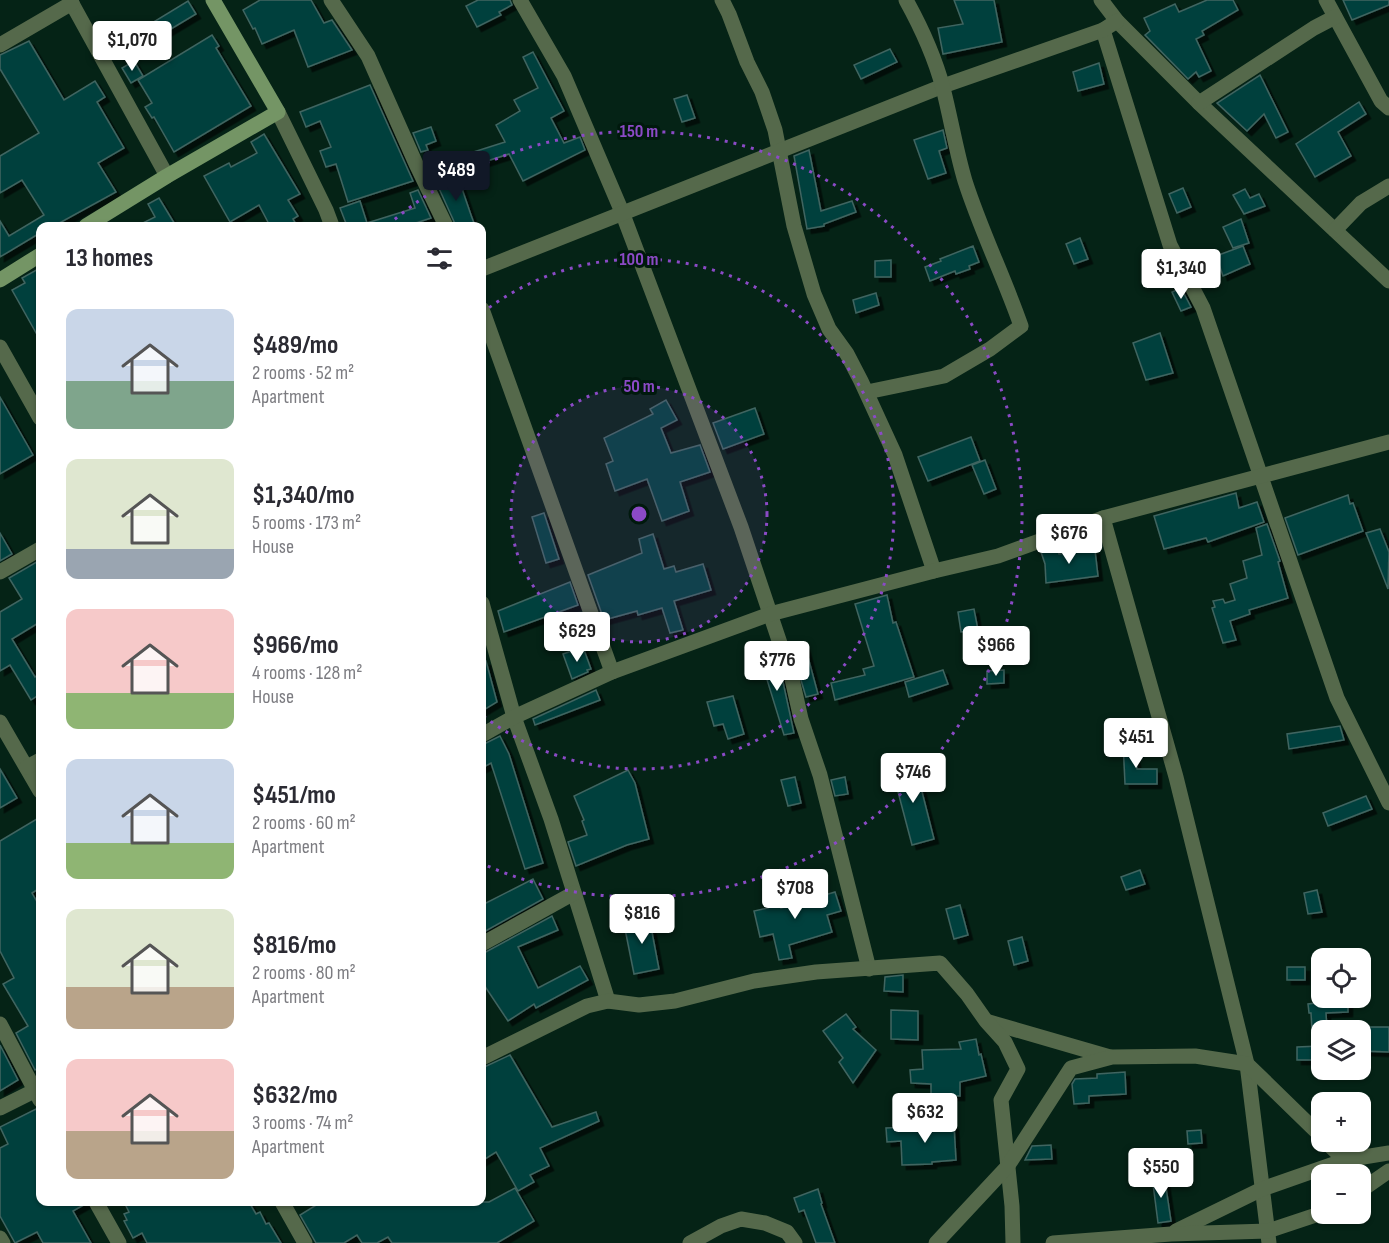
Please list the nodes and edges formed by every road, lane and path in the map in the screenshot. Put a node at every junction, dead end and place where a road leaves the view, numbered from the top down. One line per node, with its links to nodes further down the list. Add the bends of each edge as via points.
1 (213, 0): 16 (main road)
2 (331, 0): 23 (street, via 368,56)
3 (520, 0): 20 (street, via 564,76)
4 (722, 0): 17 (street, via 762,92)
5 (906, 0): 13 (street)
6 (1101, 0): 10 (street)
7 (1326, 0): 9 (street)
8 (71, 2): 12 (street); 18 (street)
9 (1335, 17): 14 (street); 15 (street, via 1381,101)
10 (1117, 21): 11 (street); 14 (street)
11 (1103, 30): 13 (street); 34 (street, via 1170,245 1203,308)
12 (0, 45)
13 (943, 86): 17 (street); 31 (street, via 965,180 1021,326 944,376)
14 (1199, 103): 24 (street)
15 (1389, 108)
16 (278, 112): 18 (main road); 22 (street)
17 (779, 151): 20 (street); 31 (street, via 794,226 814,294)
18 (167, 176): 21 (main road)
19 (1389, 186): 24 (street, via 1361,203)
20 (622, 212): 26 (street); 39 (street, via 741,526)
21 (92, 222)
22 (330, 222)
23 (444, 222)
24 (1335, 231): 28 (street)
25 (36, 258): 27 (main road)
26 (486, 267)
27 (0, 280)
28 (1389, 281)
29 (486, 320): 41 (street)
30 (0, 347): 32 (street)
31 (867, 392): 37 (street, via 895,455)
32 (36, 411)
33 (1389, 442): 34 (street)
34 (1260, 476): 35 (street); 46 (street, via 1337,698)
35 (1103, 518): 37 (street, via 998,556); 55 (street, via 1176,777)
36 (36, 551): 38 (street)
37 (934, 571): 39 (street)
38 (0, 572)
39 (770, 614): 41 (street); 49 (street, via 820,775)
40 (486, 620): 42 (street)
41 (612, 672): 42 (street)
42 (514, 717): 44 (street); 47 (street)
43 (0, 722): 45 (street)
44 (486, 733)
45 (34, 763)
46 (1389, 803)
47 (574, 893): 48 (street); 50 (street)
48 (486, 942)
49 (869, 969): 50 (street, via 754,981 675,1001 639,1005); 51 (street, via 940,963)
50 (609, 1001): 53 (street, via 587,1006)
51 (986, 1021): 54 (street); 63 (street, via 1005,1042 1018,1069 1001,1100)
52 (0, 1024): 56 (street)
53 (486, 1056)
54 (1112, 1057): 55 (street, via 1195,1056); 63 (street, via 1071,1068)
55 (1247, 1064): 59 (street); 66 (street)
56 (36, 1088)
57 (36, 1094): 58 (street)
58 (0, 1108)
59 (1311, 1126)
60 (1337, 1152): 62 (street)
61 (1389, 1153): 62 (street)
62 (1345, 1160): 66 (street)
63 (1007, 1167): 78 (street); 79 (street)
64 (1389, 1171): 65 (street)
65 (1371, 1183)
66 (1262, 1189): 70 (street); 71 (street)
67 (98, 1206): 74 (street)
68 (284, 1206): 75 (street)
69 (1311, 1218): 71 (street)
70 (1171, 1234): 71 (street); 80 (street)
71 (1269, 1237)
72 (0, 1238): 73 (street)
73 (3, 1243)
74 (119, 1243)
75 (305, 1243)
76 (690, 1243): 77 (street, via 741,1219 765,1222 787,1232)
77 (795, 1243)
78 (936, 1243)
79 (1013, 1243)
80 (1053, 1243)

